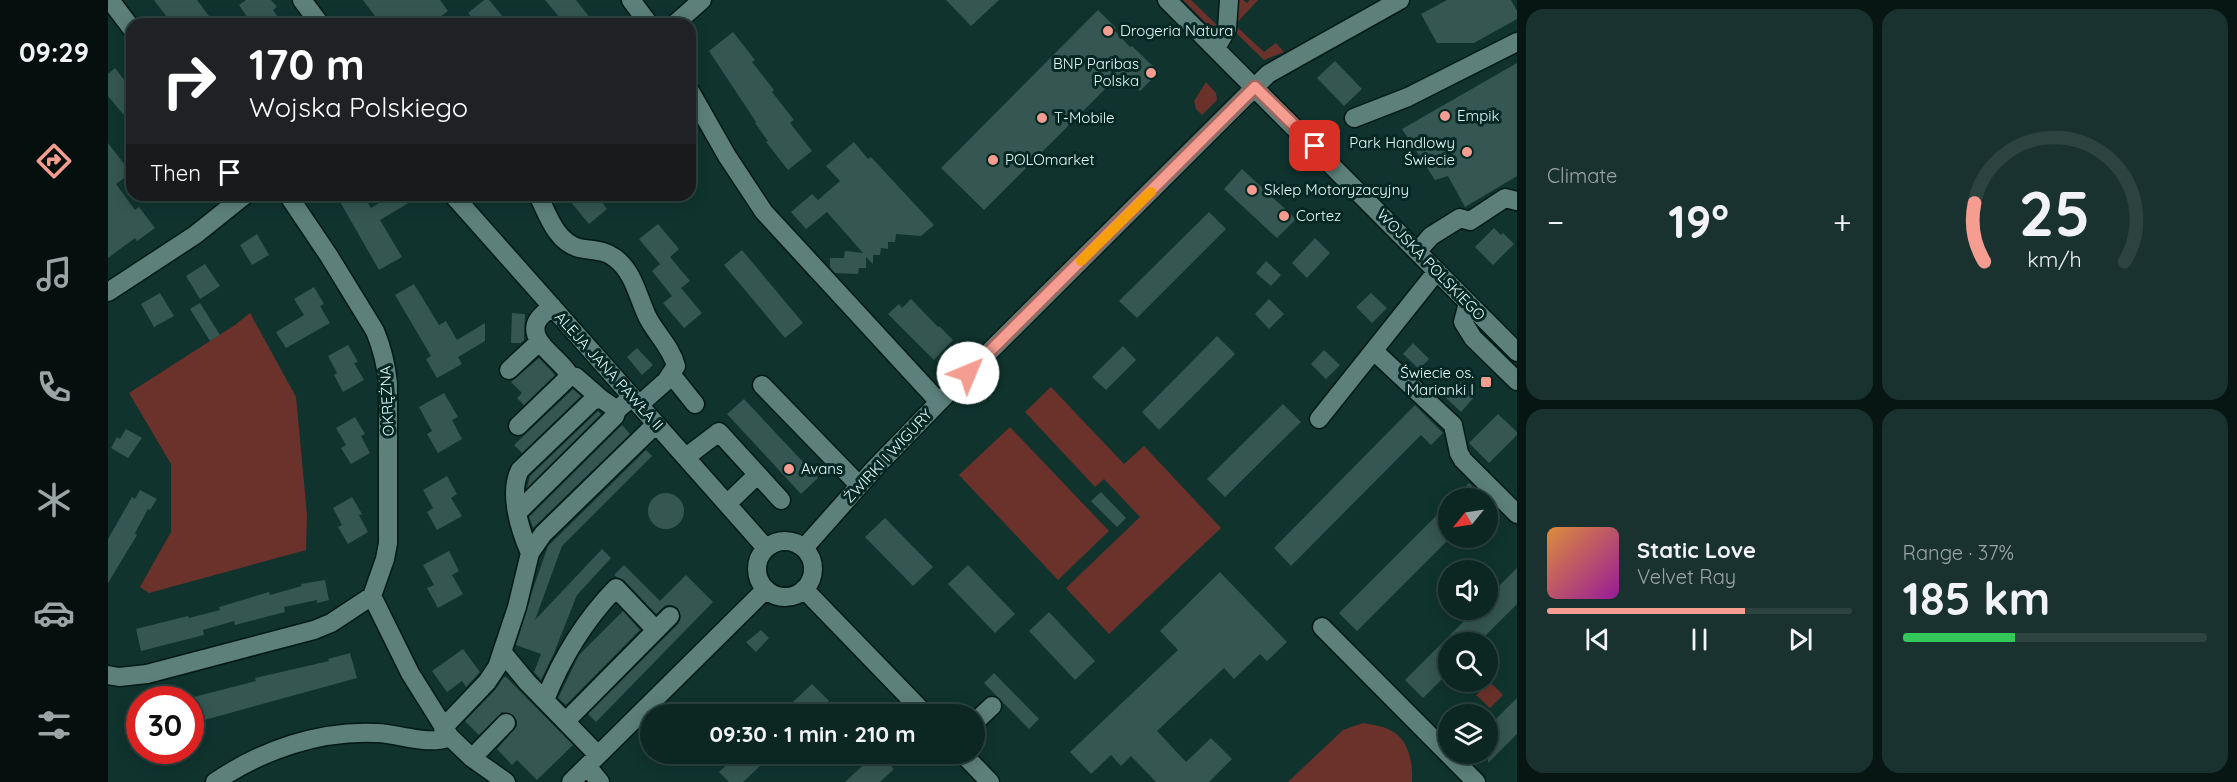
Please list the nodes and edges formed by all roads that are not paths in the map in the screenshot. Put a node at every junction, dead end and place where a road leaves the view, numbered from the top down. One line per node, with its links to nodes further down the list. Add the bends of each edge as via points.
1 (110, 0): 11 (street)
2 (302, 0): 8 (street)
3 (631, 0): 9 (street)
4 (702, 0): 10 (street)
5 (1167, 0): 13 (street, WOJSKA POLSKIEGO)
6 (1229, 0): 13 (street, via 1227,29)
7 (1400, 0): 14 (street, ŻWIRKI I WIGURY, via 1268,74)
8 (316, 18)
9 (644, 18)
10 (682, 18)
11 (126, 21)
12 (1517, 42): 16 (street, via 1408,97)
13 (1216, 48): 14 (street, WOJSKA POLSKIEGO)
14 (1255, 87): 22 (street, WOJSKA POLSKIEGO); 37 (street, ŻWIRKI I WIGURY)
15 (696, 102): 37 (street, via 764,212)
16 (1354, 118)
17 (238, 201): 24 (street, via 195,236)
18 (292, 201): 55 (street, OKRĘŻNA, via 375,331 386,363 390,525 385,559)
19 (458, 201): 26 (street, ALEJA JANA PAWŁA II)
20 (541, 201): 31 (street, via 564,242 602,250 627,271 648,318 672,352 676,366)
21 (1517, 201): 22 (street, via 1506,198 1470,221 1460,218 1431,236)
22 (1418, 250): 23 (street, WOJSKA POLSKIEGO)
23 (1437, 271): 25 (street, WOJSKA POLSKIEGO); 28 (street)
24 (108, 292)
25 (1468, 303): 29 (street, WOJSKA POLSKIEGO); 33 (street, via 1463,322 1473,338)
26 (552, 306): 27 (street, via 537,321 534,330); 36 (street, ALEJA JANA PAWŁA II)
27 (539, 342): 30 (street); 32 (street)
28 (1374, 351): 40 (street); 49 (street, via 1453,425 1459,453)
29 (1517, 352)
30 (509, 370)
31 (671, 374): 36 (street); 38 (street)
32 (570, 376): 35 (street); 42 (street)
33 (1517, 381)
34 (762, 385): 45 (street)
35 (600, 398): 39 (street); 48 (street, via 592,401 520,470 515,479)
36 (635, 401): 39 (street); 41 (street, ALEJA JANA PAWŁA II)
37 (939, 402): 45 (street, ŻWIRKI I WIGURY)
38 (695, 404)
39 (617, 410): 48 (street)
40 (1319, 419)
41 (656, 424): 43 (street, ALEJA JANA PAWŁA II); 52 (street, via 543,534)
42 (518, 426)
43 (686, 457): 44 (street, via 719,432); 47 (street, ALEJA JANA PAWŁA II)
44 (758, 475): 46 (street); 47 (street)
45 (859, 485): 51 (street, ŻWIRKI I WIGURY)
46 (781, 500)
47 (728, 504): 50 (street, ALEJA JANA PAWŁA II)
48 (518, 512): 52 (street, via 519,527)
49 (1517, 514)
50 (766, 548): 51 (street, via 785,541); 53 (street, via 757,564 760,582)
51 (804, 548): 54 (street, via 812,573)
52 (530, 553): 59 (street)
53 (766, 589): 54 (street, via 781,596); 69 (street)
54 (804, 589): 62 (street)
55 (372, 596): 60 (street, via 314,630 147,674); 67 (street, via 410,673)
56 (670, 616): 58 (street)
57 (1322, 627): 77 (street)
58 (656, 630): 61 (street, via 616,588 574,638); 65 (street)
59 (503, 653): 61 (street); 67 (street, via 487,682)
60 (108, 675)
61 (545, 700): 65 (street)
62 (915, 704)
63 (992, 706): 64 (street)
64 (985, 713)
65 (566, 720): 69 (street)
66 (506, 723): 68 (street)
67 (447, 732): 68 (street); 72 (street, via 441,740 377,733 326,736 263,756)
68 (472, 758): 71 (street)
69 (592, 760): 74 (street); 75 (street)
70 (973, 764): 76 (street)
71 (483, 776): 73 (street)
72 (215, 782)
73 (506, 782)
74 (571, 782)
75 (600, 782)
76 (990, 782)
77 (1476, 782)

